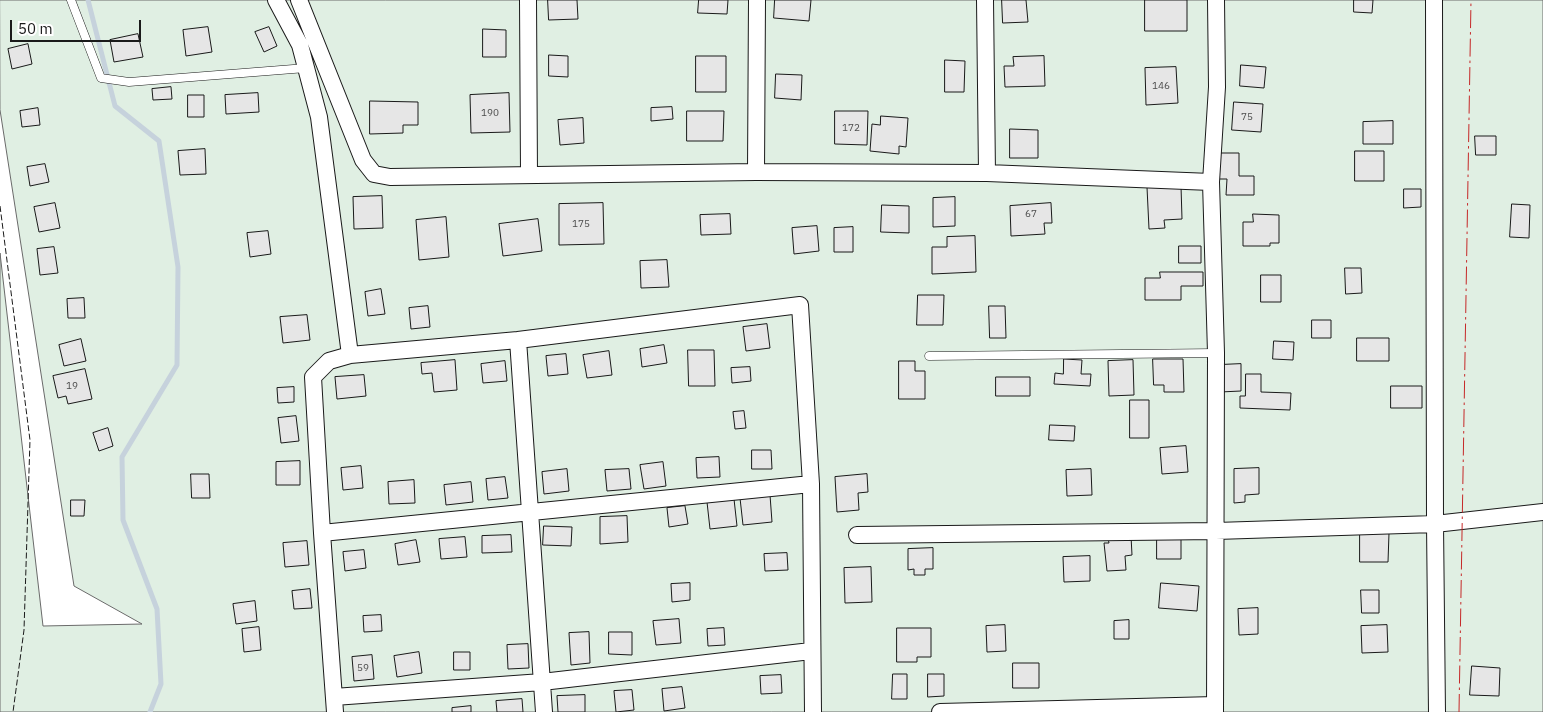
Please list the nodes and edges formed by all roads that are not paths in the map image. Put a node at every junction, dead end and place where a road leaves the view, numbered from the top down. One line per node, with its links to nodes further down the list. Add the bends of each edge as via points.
1 (72, 0): 9 (lane, via 101,78 129,82)
2 (276, 0): 9 (street, via 300,45)
3 (299, 0): 12 (street, via 363,160 374,174 390,177)
4 (528, 0): 12 (street)
5 (757, 0): 10 (street)
6 (985, 0): 11 (street)
7 (1216, 0): 13 (street, via 1217,87)
8 (1434, 0): 21 (street)
9 (306, 68): 16 (street, via 319,117)
10 (756, 172): 11 (street); 12 (street)
11 (987, 173): 13 (street)
12 (530, 174)
13 (1211, 182): 15 (street)
14 (518, 340): 16 (street); 18 (street, via 800,305); 20 (street)
15 (1216, 353): 17 (lane); 22 (street)
16 (350, 355): 23 (street, via 329,361 313,377)
17 (929, 356)
18 (811, 484): 20 (street); 25 (street)
19 (1543, 512): 21 (street)
20 (530, 513): 23 (street); 26 (street)
21 (1435, 524): 22 (street); 32 (street)
22 (1216, 531): 24 (street); 28 (street)
23 (322, 533): 27 (street)
24 (857, 535)
25 (811, 651): 26 (street); 30 (street)
26 (542, 682): 27 (street); 29 (street)
27 (334, 704)
28 (1215, 709): 31 (street)
29 (544, 712)
30 (813, 712)
31 (940, 712)
32 (1437, 712)

